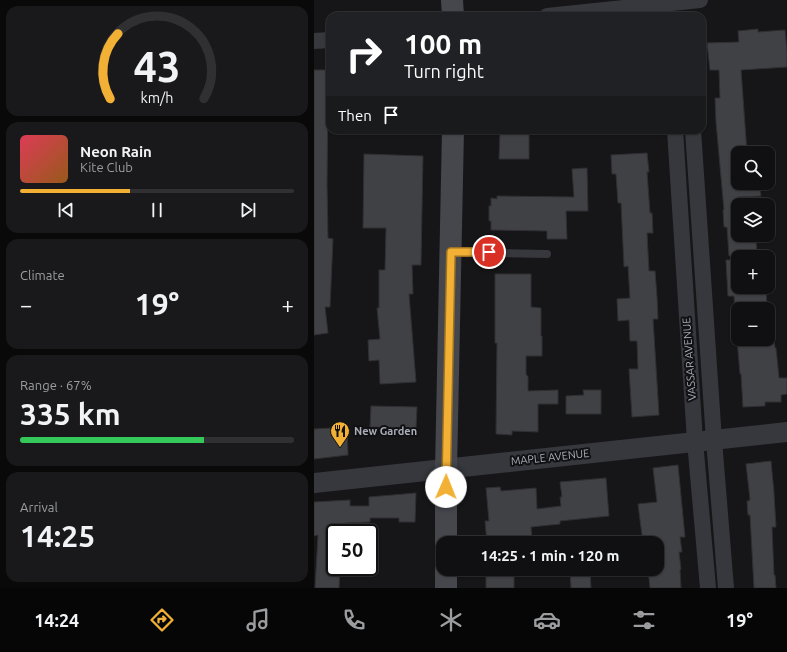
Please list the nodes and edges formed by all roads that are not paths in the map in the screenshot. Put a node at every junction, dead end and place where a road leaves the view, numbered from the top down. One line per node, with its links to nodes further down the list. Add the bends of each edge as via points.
1 (452, 0): 4 (main road)
2 (700, 0): 3 (street)
3 (675, 9): 5 (street)
4 (453, 12)
5 (620, 12)
6 (326, 40): 7 (street)
7 (314, 42)
8 (453, 134): 13 (main road)
9 (675, 134): 12 (street, VASSAR AVENUE)
10 (693, 134): 11 (street, VASSAR AVENUE)
11 (700, 223): 12 (street); 16 (street, VASSAR AVENUE)
12 (681, 224): 17 (street, VASSAR AVENUE)
13 (451, 252): 14 (lane); 18 (main road)
14 (547, 254)
15 (787, 432): 16 (street, MAPLE AVENUE)
16 (714, 440): 17 (street, MAPLE AVENUE); 24 (street, VASSAR AVENUE)
17 (695, 441): 18 (street, MAPLE AVENUE); 23 (street, VASSAR AVENUE)
18 (446, 469): 19 (street, MAPLE AVENUE); 20 (main road)
19 (314, 483)
20 (446, 536)
21 (446, 576): 22 (main road)
22 (446, 588)
23 (708, 588)
24 (726, 588)

